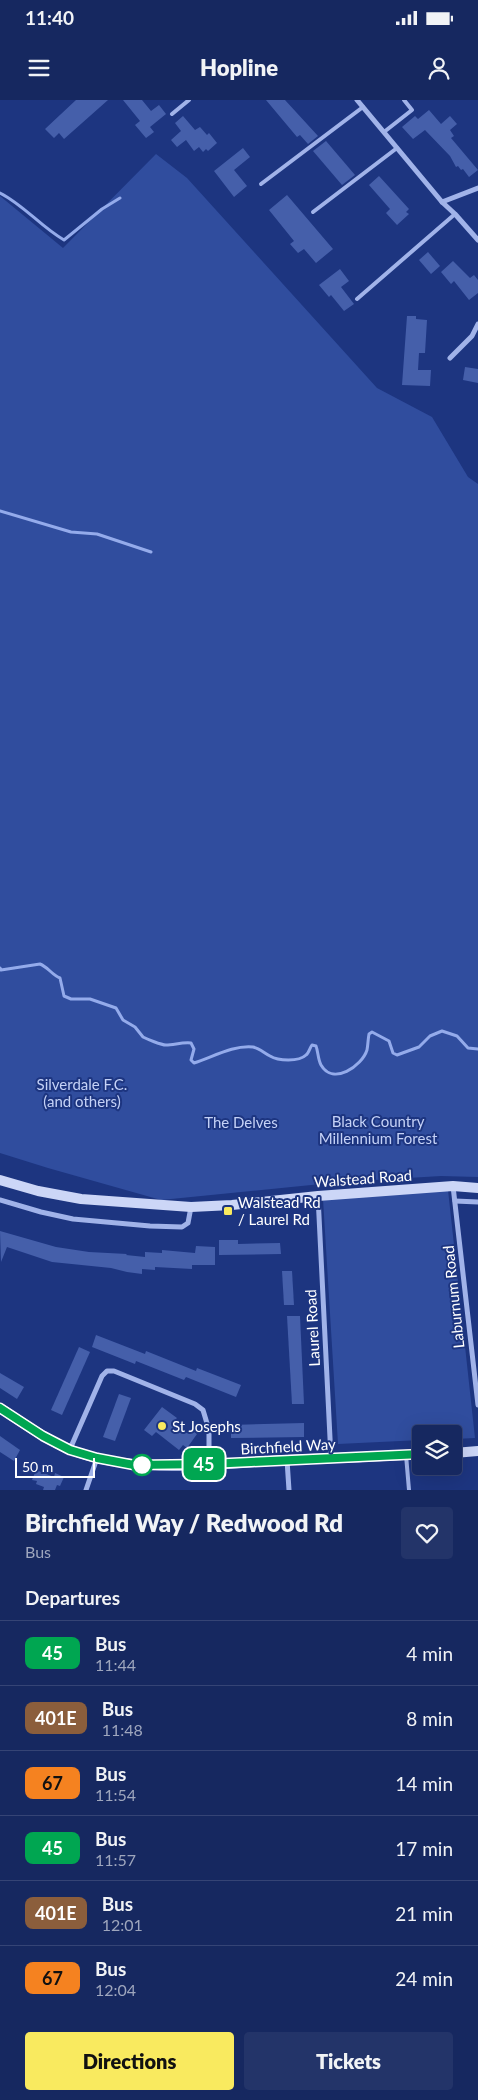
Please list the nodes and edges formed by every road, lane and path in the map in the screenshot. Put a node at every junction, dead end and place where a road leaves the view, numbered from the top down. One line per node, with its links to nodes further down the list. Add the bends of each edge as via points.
1 (189, 100): 5 (lane)
2 (356, 100): 4 (street)
3 (404, 100): 6 (lane, via 412,110)
4 (363, 107): 6 (street); 8 (lane)
5 (172, 114)
6 (384, 132): 7 (street)
7 (397, 148): 10 (street); 11 (lane)
8 (261, 184)
9 (478, 188): 10 (street)
10 (442, 202): 12 (street)
11 (313, 212)
12 (455, 214): 13 (street); 14 (lane)
13 (478, 240)
14 (357, 299)
15 (478, 324): 16 (street, via 472,336)
16 (450, 358)
17 (0, 1180): 24 (street, Walstead Road, via 81,1199)
18 (453, 1186): 19 (street, Walstead Road); 20 (street, Walstead Road); 22 (street, Laburnum Road)
19 (478, 1188)
20 (318, 1196): 24 (street, Walstead Road); 33 (street, Laurel Road)
21 (0, 1200): 24 (street, via 73,1219 166,1227 182,1227 188,1223)
22 (455, 1201): 23 (street); 25 (street, Laburnum Road)
23 (478, 1202)
24 (191, 1206)
25 (478, 1405)
26 (0, 1408): 27 (street, Birchfield Way)
27 (70, 1450): 32 (street, Birchfield Way); 35 (street, via 102,1376 107,1371 114,1371 203,1410 209,1430)
28 (478, 1451): 29 (street)
29 (462, 1452)
30 (406, 1455): 31 (street, Birchfield Way); 33 (street, Birchfield Way); 38 (lane)
31 (412, 1455)
32 (97, 1458): 35 (street, Birchfield Way, via 134,1465); 36 (street)
33 (331, 1459): 34 (street, Birchfield Way)
34 (287, 1460): 35 (street, Birchfield Way); 37 (street)
35 (209, 1464)
36 (86, 1490)
37 (289, 1490)
38 (409, 1490)

